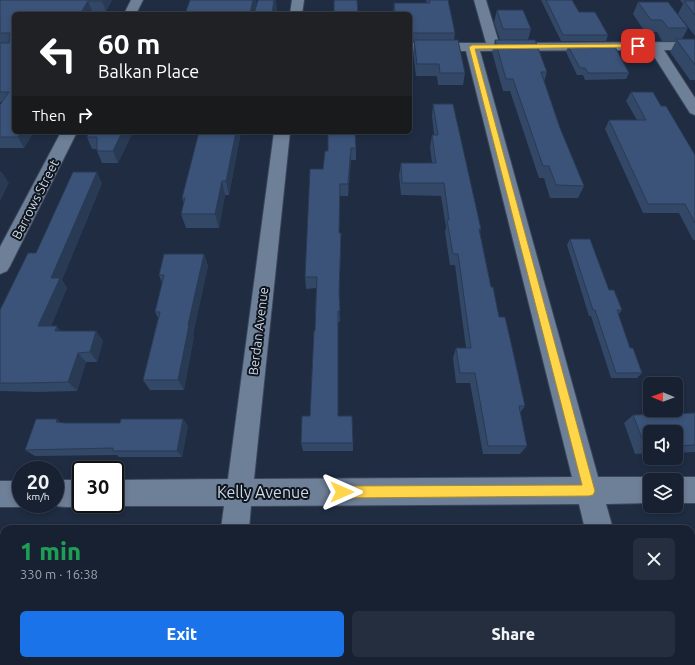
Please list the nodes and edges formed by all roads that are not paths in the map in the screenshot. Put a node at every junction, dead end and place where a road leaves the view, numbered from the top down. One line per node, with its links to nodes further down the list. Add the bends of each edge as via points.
1 (137, 0): 4 (street)
2 (298, 0): 5 (street)
3 (480, 0): 10 (street)
4 (131, 12)
5 (296, 12)
6 (692, 42): 7 (street)
7 (654, 46): 10 (street); 11 (street)
8 (412, 47): 9 (street)
9 (472, 47): 10 (street); 18 (street)
10 (494, 47)
11 (695, 110)
12 (68, 134): 14 (street, Barrows Street)
13 (282, 134): 20 (street, Berdan Avenue)
14 (0, 266)
15 (643, 490): 18 (street, Kelly Avenue)
16 (683, 490): 17 (street)
17 (695, 490)
18 (589, 491): 20 (street, Kelly Avenue); 24 (street)
19 (124, 493): 20 (street, Kelly Avenue)
20 (239, 493): 23 (street, Berdan Avenue)
21 (0, 494): 22 (street)
22 (12, 494)
23 (235, 525)
24 (598, 525)

